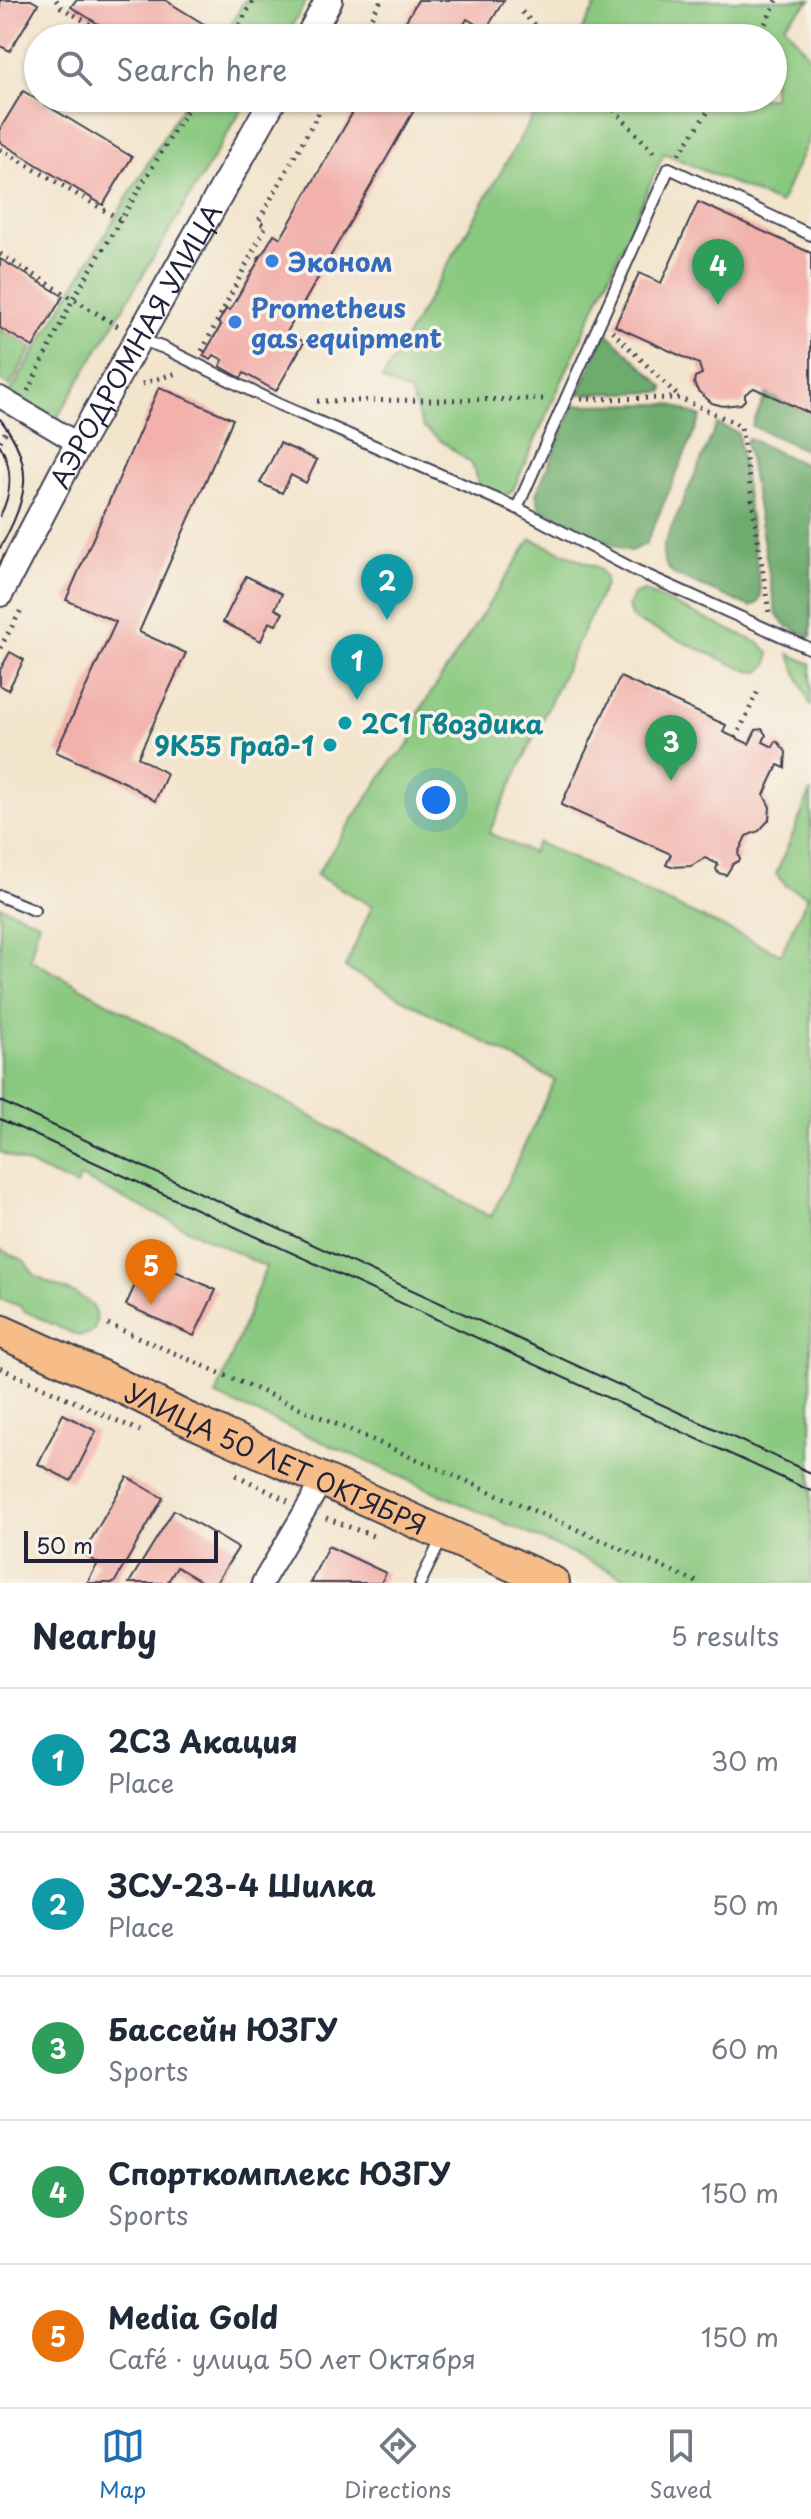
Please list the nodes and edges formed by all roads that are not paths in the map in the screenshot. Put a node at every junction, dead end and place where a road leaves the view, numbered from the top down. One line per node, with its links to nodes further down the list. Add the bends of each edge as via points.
1 (329, 0): 2 (street)
2 (316, 24)
3 (266, 112): 5 (street, АЭРОДРОМНАЯ УЛИЦА)
4 (811, 235): 8 (lane, via 669,168)
5 (139, 339): 7 (street, АЭРОДРОМНАЯ УЛИЦА); 8 (lane)
6 (0, 397): 7 (street)
7 (79, 444): 9 (street, АЭРОДРОМНАЯ УЛИЦА)
8 (517, 508): 10 (lane, via 635,570)
9 (0, 593)
10 (811, 649)
11 (0, 896): 12 (lane)
12 (34, 910)
13 (0, 1331): 14 (main road, УЛИЦА 50 ЛЕТ ОКТЯБРЯ)
14 (323, 1480): 15 (main road, УЛИЦА 50 ЛЕТ ОКТЯБРЯ); 16 (street)
15 (444, 1534): 17 (lane); 18 (main road, УЛИЦА 50 ЛЕТ ОКТЯБРЯ)
16 (262, 1583)
17 (420, 1583)
18 (553, 1583)

